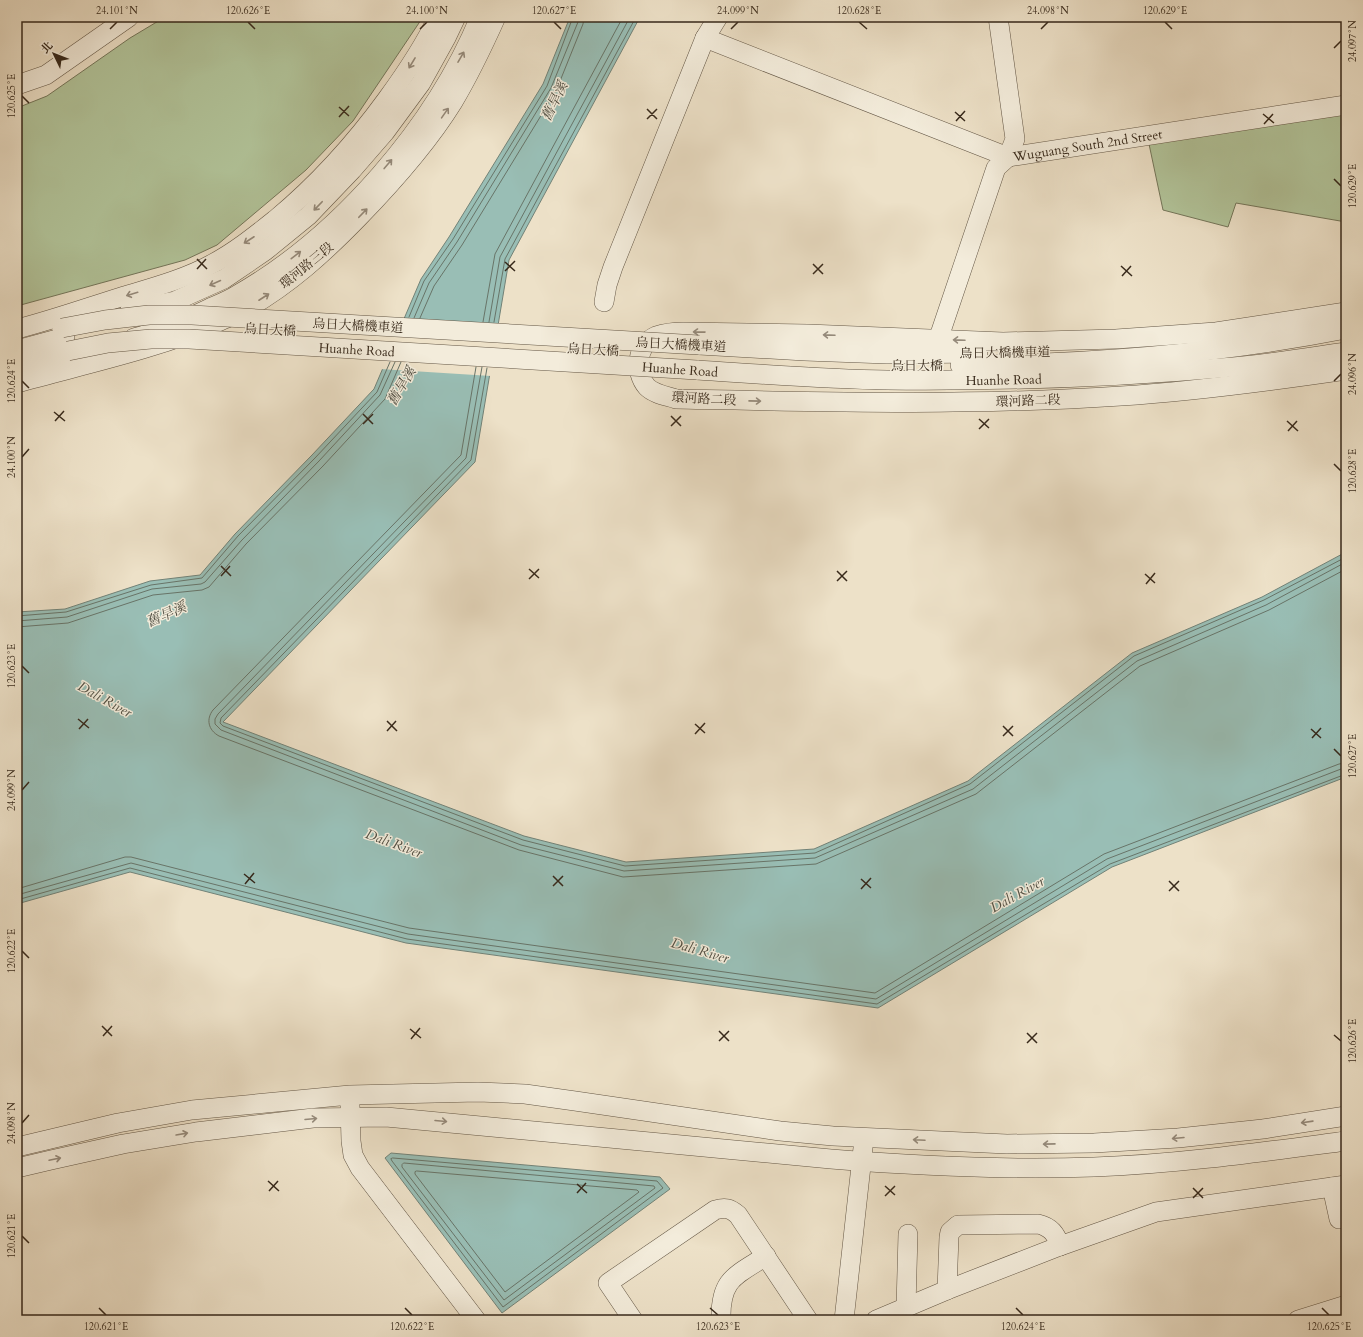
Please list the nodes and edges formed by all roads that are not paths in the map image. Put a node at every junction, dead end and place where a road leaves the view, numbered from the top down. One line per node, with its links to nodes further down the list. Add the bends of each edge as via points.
1 (130, 17): 9 (street, via 46,75)
2 (438, 17): 15 (street, one-way to 15, via 406,74 340,159 294,204 254,237 212,264 166,283)
3 (456, 17): 15 (street, one-way to 15, via 421,83 385,132 308,216 265,251 224,279 175,301 110,315)
4 (480, 17): 27 (street, 環河路三段, one-way to 4, via 139,337 188,318 236,296 277,270 325,231 406,143 438,97)
5 (496, 17): 29 (street, 環河路三段, one-way to 5, via 196,332 246,309 294,278 335,242 418,151 452,102 481,51)
6 (718, 17): 8 (street)
7 (998, 17): 11 (street, via 1015,138)
8 (705, 38): 11 (street, Wuguang South 2nd Street); 12 (street, via 613,267)
9 (17, 85)
10 (1346, 105): 11 (street, Wuguang South 2nd Street)
11 (1008, 157): 19 (street, via 996,168)
12 (604, 302)
13 (1346, 312): 19 (street, 環河路二段, one-way to 19, via 1216,332 1124,339 1003,342)
14 (1346, 315): 25 (street, 烏日大橋機車道, via 1290,331 1218,341 1118,349 887,354)
15 (61, 317): 16 (street)
16 (17, 329)
17 (1346, 329): 22 (street, via 1290,340)
18 (17, 340): 25 (street, 烏日大橋機車道, bridge, via 104,320 149,315 192,315)
19 (938, 340): 26 (street, 環河路二段, one-way to 26, via 808,334 666,333 654,337 643,347 638,362 641,377 648,388 676,399 803,402 1008,401 1121,396 1224,388)
20 (17, 350): 25 (street, 烏日大橋, via 105,329 146,325 190,325)
21 (1346, 352): 22 (street)
22 (1221, 359): 25 (street, 烏日大橋, via 887,365)
23 (17, 365): 25 (street, Huanhe Road, bridge, via 108,343 189,339)
24 (1346, 366): 25 (street, 烏日大橋機車道, via 1295,368 1120,386 1005,390)
25 (805, 370): 28 (street, 烏日大橋機車道, via 150,348 110,352)
26 (1346, 370)
27 (17, 371)
28 (17, 376)
29 (17, 383)
30 (350, 1095): 32 (street); 33 (street, via 478,1092 525,1094 780,1131); 35 (street, via 192,1110 118,1123)
31 (1346, 1116): 33 (street, one-way to 33, via 1263,1129 1094,1144 1007,1144)
32 (350, 1118): 36 (street, one-way to 36, via 386,1117 434,1121); 37 (street, one-way to 32, via 123,1144 196,1132 314,1118); 46 (street, via 353,1156 360,1168)
33 (864, 1138): 36 (street)
34 (1346, 1141): 36 (street, via 1188,1160 1094,1167 1007,1168)
35 (17, 1147)
36 (862, 1162): 50 (street)
37 (17, 1168)
38 (1339, 1186): 39 (street); 41 (street, via 1156,1212)
39 (1339, 1219)
40 (908, 1234): 45 (street)
41 (1060, 1246): 43 (street); 43 (street, via 1054,1232 1045,1225 958,1225 950,1232 949,1237)
42 (766, 1256): 47 (street, via 734,1211 728,1208 715,1210 608,1283); 48 (street, via 732,1278 723,1293); 49 (street)
43 (947, 1290): 45 (street)
44 (1346, 1305): 52 (street)
45 (906, 1307): 51 (street)
46 (476, 1320)
47 (632, 1320)
48 (720, 1320)
49 (808, 1320)
50 (844, 1320)
51 (876, 1320)
52 (1298, 1320)

